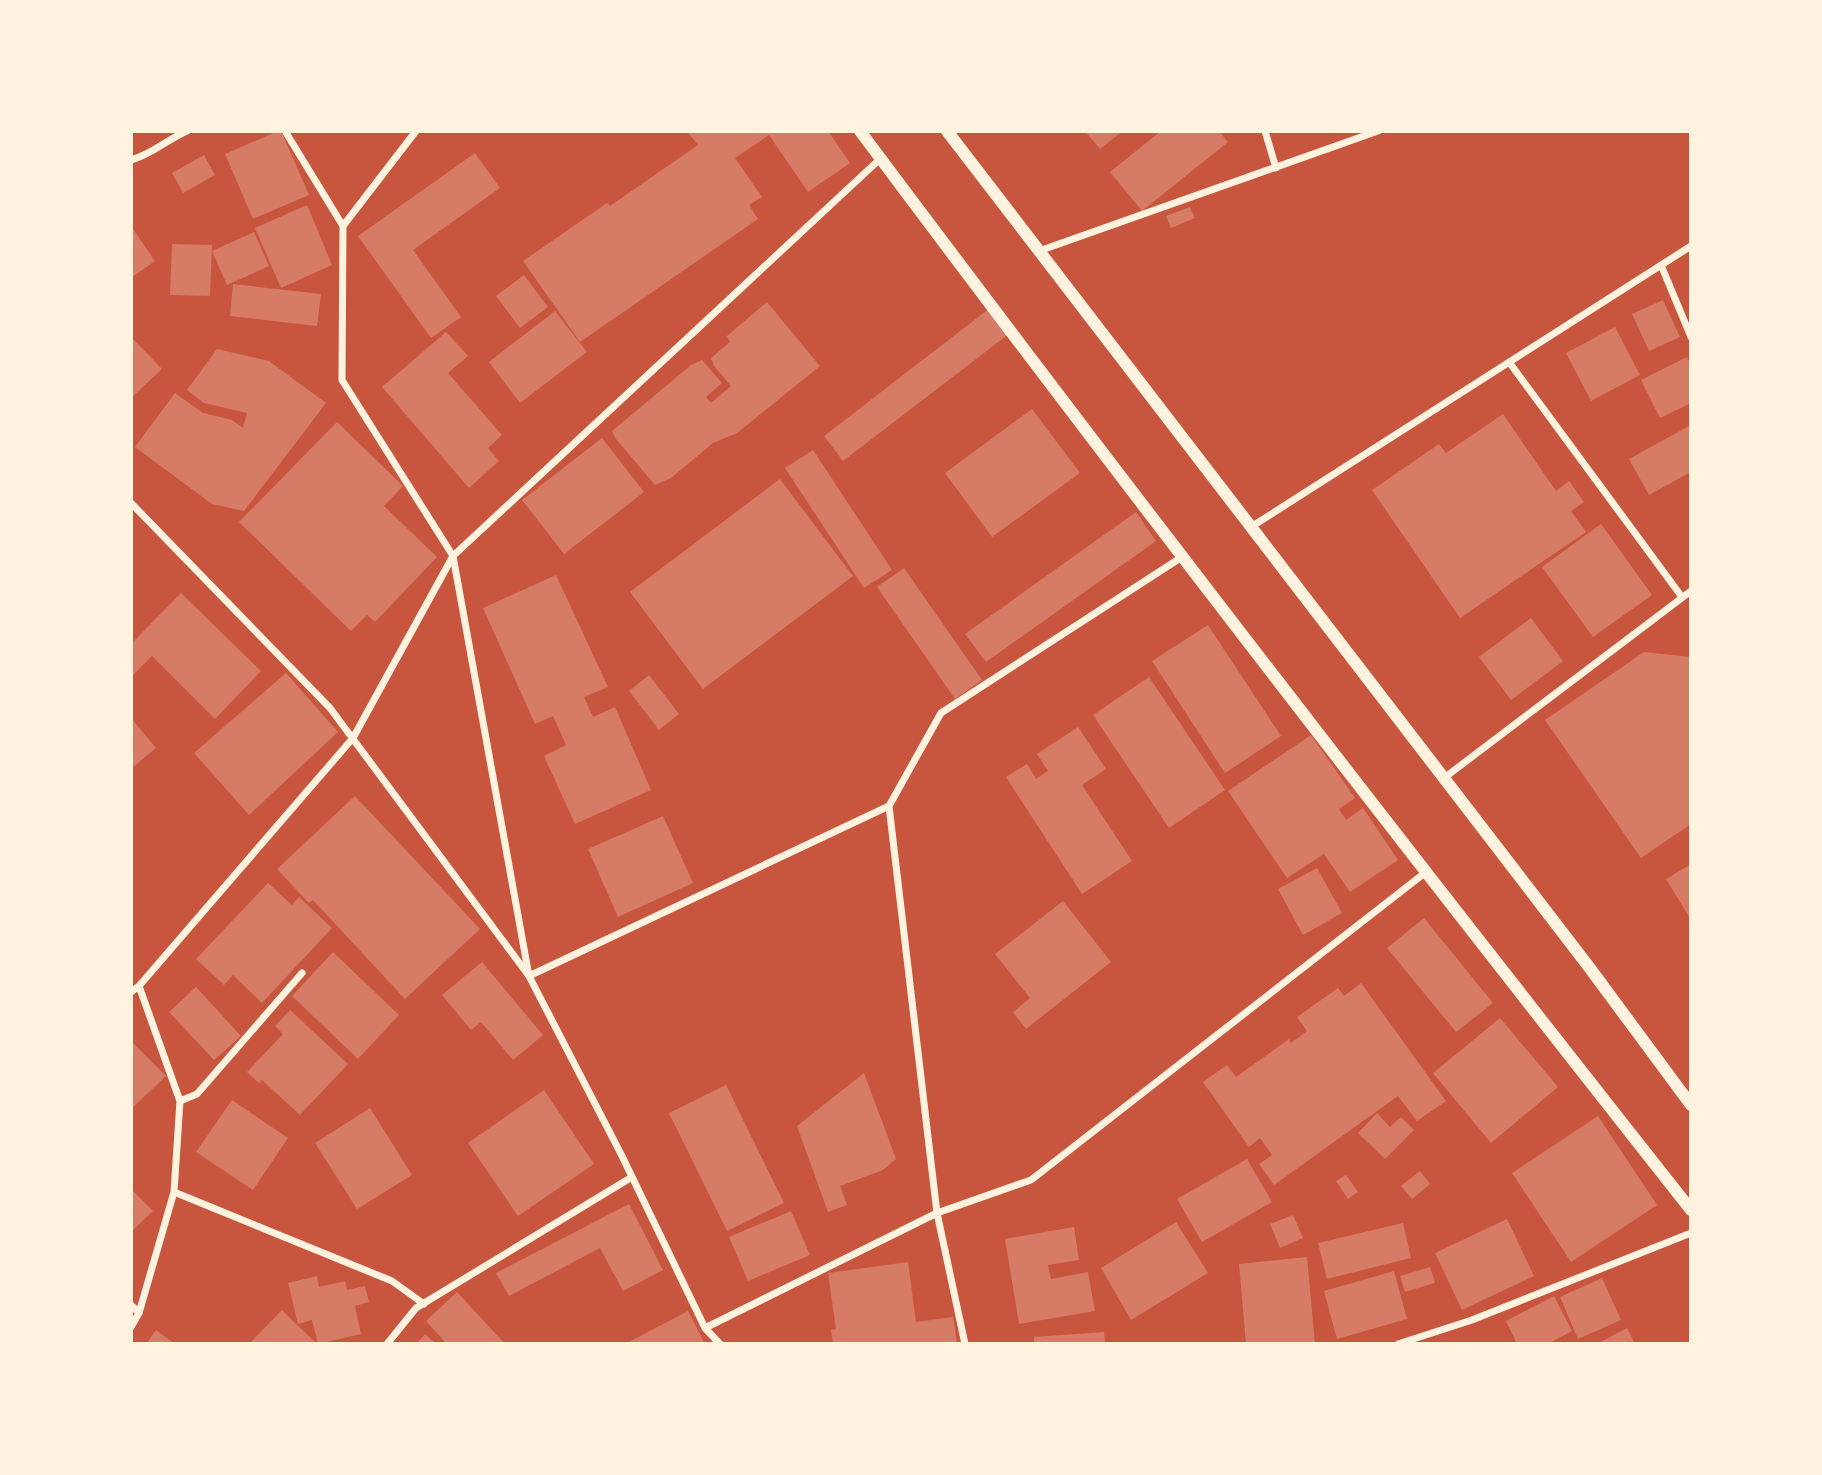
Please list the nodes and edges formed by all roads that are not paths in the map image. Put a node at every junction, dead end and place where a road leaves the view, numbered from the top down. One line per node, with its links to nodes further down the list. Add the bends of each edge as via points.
1 (187, 131): 9 (street)
2 (285, 131): 11 (street)
3 (416, 131): 11 (street)
4 (860, 131): 8 (street)
5 (947, 131): 13 (street)
6 (1265, 131): 10 (street)
7 (1378, 131): 10 (street)
8 (880, 159): 19 (street); 20 (street)
9 (131, 160)
10 (1276, 168): 13 (street)
11 (344, 226): 19 (street, via 342,380)
12 (1691, 246): 14 (street)
13 (1039, 251): 18 (street)
14 (1661, 265): 15 (street); 16 (street)
15 (1691, 337)
16 (1508, 362): 18 (street); 22 (street)
17 (131, 503): 23 (street, via 330,708)
18 (1251, 527): 24 (street)
19 (453, 556): 23 (street); 28 (street)
20 (1182, 557): 25 (street, via 941,713); 26 (street)
21 (1691, 591): 22 (street)
22 (1682, 597): 24 (street)
23 (353, 738): 28 (street); 29 (street)
24 (1444, 778): 32 (street)
25 (889, 806): 28 (street); 36 (street)
26 (1426, 872): 35 (street); 36 (street, via 1031,1180)
27 (302, 973): 31 (street, via 197,1094)
28 (529, 976): 33 (street)
29 (139, 986): 30 (street); 31 (street)
30 (131, 992)
31 (180, 1101): 34 (street)
32 (1691, 1105)
33 (632, 1177): 38 (street); 42 (street)
34 (174, 1192): 38 (street, via 392,1281); 40 (street)
35 (1691, 1210)
36 (937, 1213): 42 (street); 45 (street)
37 (1691, 1233): 46 (street, via 1472,1320)
38 (424, 1304): 43 (street)
39 (131, 1305): 40 (street)
40 (139, 1313): 41 (street)
41 (131, 1327)
42 (705, 1328): 44 (street)
43 (387, 1344)
44 (720, 1344)
45 (965, 1344)
46 (1398, 1344)

